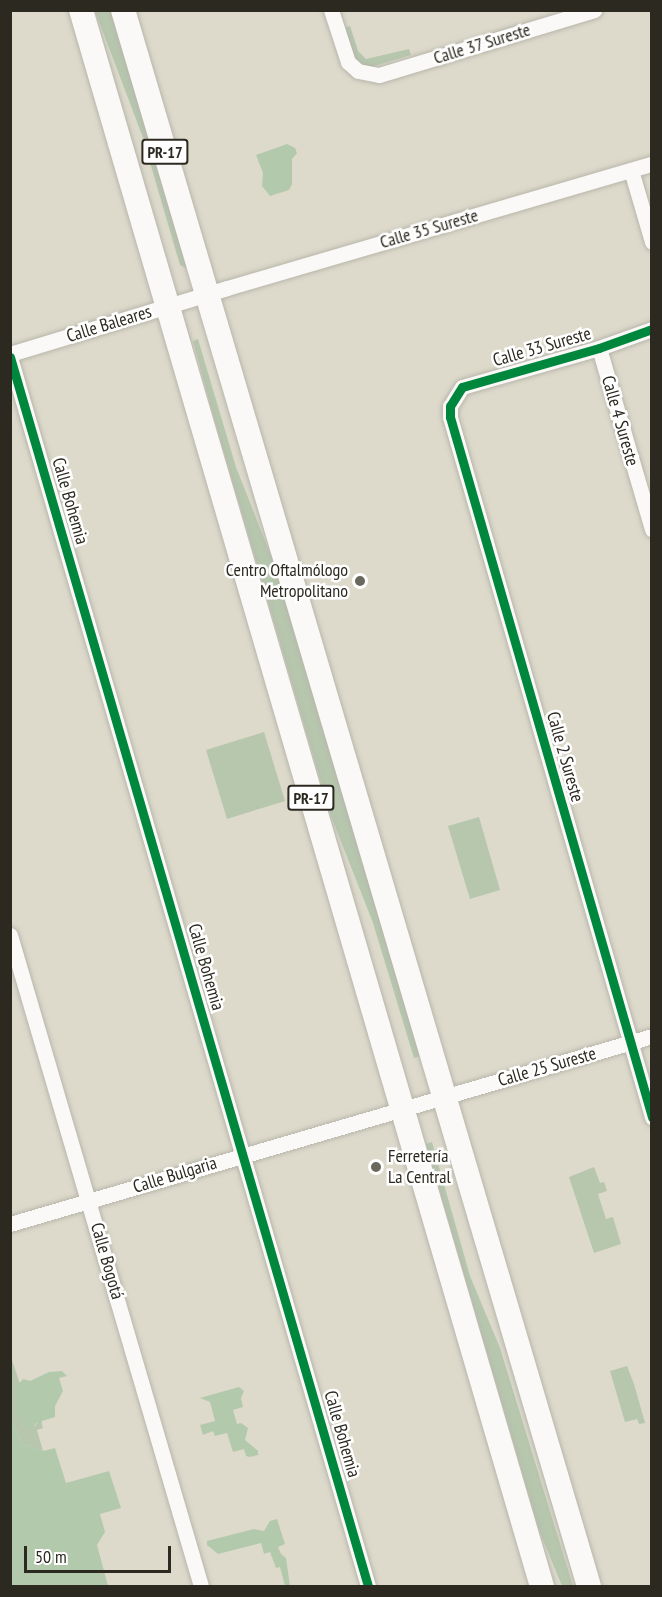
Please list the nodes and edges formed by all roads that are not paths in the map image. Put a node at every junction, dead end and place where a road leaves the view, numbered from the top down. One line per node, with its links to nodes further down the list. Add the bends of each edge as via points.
1 (81, 10): 9 (main road, PR-17)
2 (123, 10): 8 (main road, PR-17)
3 (331, 10): 4 (street, Calle 37 Sureste, via 348,62 358,71 379,75)
4 (594, 10)
5 (651, 164): 6 (street, Calle 35 Sureste)
6 (631, 171): 7 (street); 8 (street, Calle 35 Sureste)
7 (651, 242)
8 (207, 294): 9 (street, Calle Baleares); 18 (main road, PR-17)
9 (167, 306): 12 (street, Calle Baleares); 19 (main road, PR-17)
10 (651, 329): 11 (street, Calle 33 Sureste)
11 (599, 348): 13 (street, Calle 33 Sureste, via 462,387); 14 (street, Calle 4 Sureste)
12 (10, 356): 21 (street, Calle Bohemia)
13 (450, 406): 17 (street, Calle 2 Sureste, via 453,428)
14 (651, 529)
15 (10, 936): 22 (street, Calle Bogotá)
16 (651, 1036): 17 (street, Calle 25 Sureste)
17 (630, 1043): 18 (street, Calle 25 Sureste); 20 (street, Calle 2 Sureste)
18 (443, 1096): 19 (street, Calle Bulgaria); 27 (main road, PR-17)
19 (402, 1108): 21 (street, Calle Bulgaria); 26 (main road, PR-17)
20 (651, 1117)
21 (244, 1155): 22 (street, Calle Bulgaria); 25 (street, Calle Bohemia)
22 (89, 1201): 23 (street, Calle Bulgaria); 24 (street, Calle Bogotá)
23 (10, 1224)
24 (201, 1587)
25 (368, 1587)
26 (542, 1587)
27 (590, 1587)

